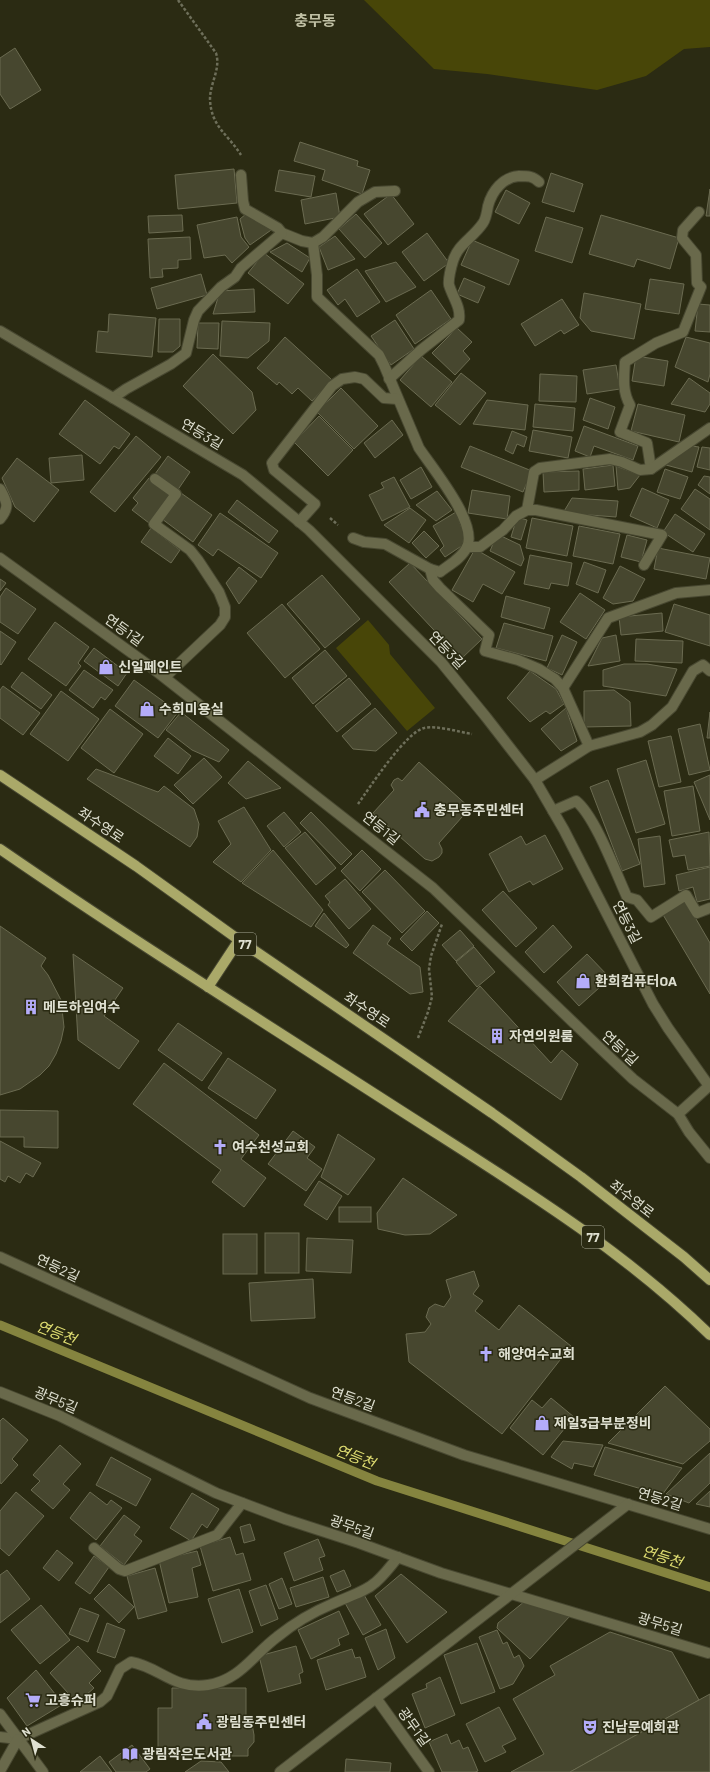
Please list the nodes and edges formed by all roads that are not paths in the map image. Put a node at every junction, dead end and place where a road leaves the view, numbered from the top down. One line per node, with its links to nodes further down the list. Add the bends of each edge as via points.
1 (241, 175): 5 (street, via 245,209 278,228)
2 (539, 182): 8 (street, via 527,176 513,176 502,182 495,190 484,222 461,244 453,260 449,284 460,312 459,320)
3 (395, 191): 6 (street, via 375,192 358,202 323,237)
4 (699, 212): 12 (street, via 683,230 682,238 696,255 697,283 701,287 688,323 683,332 656,343 625,362 624,386 630,405 620,432 647,443)
5 (282, 233): 6 (street); 9 (street, via 241,268 198,312 186,353)
6 (313, 243): 8 (street, via 317,297 379,355)
7 (0, 331): 9 (street, 연등3길)
8 (389, 379): 10 (street)
9 (113, 398): 17 (street, 연등3길, via 243,475)
10 (398, 399): 17 (street, via 384,398 364,379 355,376 342,379 332,386 272,463 274,470 315,504); 19 (street, via 419,448 464,515 469,533)
11 (710, 428): 12 (street)
12 (651, 469): 15 (street, via 640,470 610,459 540,468 534,472)
13 (155, 479): 25 (street, via 176,494 154,524 190,550 219,592 225,607 225,617 220,625)
14 (0, 489): 16 (street, via 7,504 6,511)
15 (527, 510): 19 (street, via 516,516 503,530 480,547); 21 (street, via 662,535)
16 (0, 519)
17 (298, 522): 29 (street, 연등3길, via 441,662)
18 (352, 538): 22 (street, via 385,544)
19 (467, 547): 22 (street, via 461,556 440,572)
20 (0, 558): 25 (street, 연등1길)
21 (644, 565)
22 (430, 569): 26 (street, via 433,580 440,588 489,635 485,651 539,669 555,679)
23 (710, 590): 26 (street, via 676,593 608,618)
24 (710, 671): 27 (street, via 703,665 693,671 672,707 652,725 640,732)
25 (165, 677): 36 (street, 연등1길, via 433,888 617,1064)
26 (563, 688): 27 (street)
27 (589, 746): 29 (street)
28 (0, 775): 33 (main road, 좌수영로 / 77, via 136,866)
29 (534, 780): 30 (street, 연등3길)
30 (553, 811): 32 (street, via 576,801 583,806 627,897 637,900 651,917 686,895 697,913); 35 (street, 연등3길, via 653,1004)
31 (0, 849): 34 (main road, 77, via 100,918)
32 (710, 908)
33 (239, 940): 34 (main road); 39 (main road, 좌수영로 / 77, via 581,1177)
34 (208, 987): 40 (main road, 77, via 580,1227 679,1305)
35 (710, 1086): 36 (street, 연등3길)
36 (678, 1114): 37 (street, 연등1길)
37 (710, 1158)
38 (0, 1257): 43 (street, 연등2길, via 310,1398 464,1455)
39 (710, 1280)
40 (710, 1336)
41 (0, 1392): 42 (street, 광무5길, via 60,1416 216,1493)
42 (242, 1503): 45 (street, via 217,1535 125,1571); 46 (street, 광무5길)
43 (628, 1504): 44 (street, 연등2길); 47 (street)
44 (710, 1529)
45 (94, 1548)
46 (398, 1557): 47 (street, 광무5길); 52 (street, via 375,1583 330,1604 288,1629 262,1649 246,1666 224,1681 207,1685 188,1684 171,1680 142,1664 131,1662 120,1668 107,1696 100,1702)
47 (512, 1594): 48 (street, 광무5길); 49 (street)
48 (708, 1653)
49 (376, 1698): 55 (street); 56 (street, 광무1길)
50 (0, 1714): 52 (street)
51 (0, 1737): 52 (street)
52 (18, 1739): 53 (street); 54 (street)
53 (0, 1771)
54 (43, 1772)
55 (280, 1772)
56 (430, 1772)

